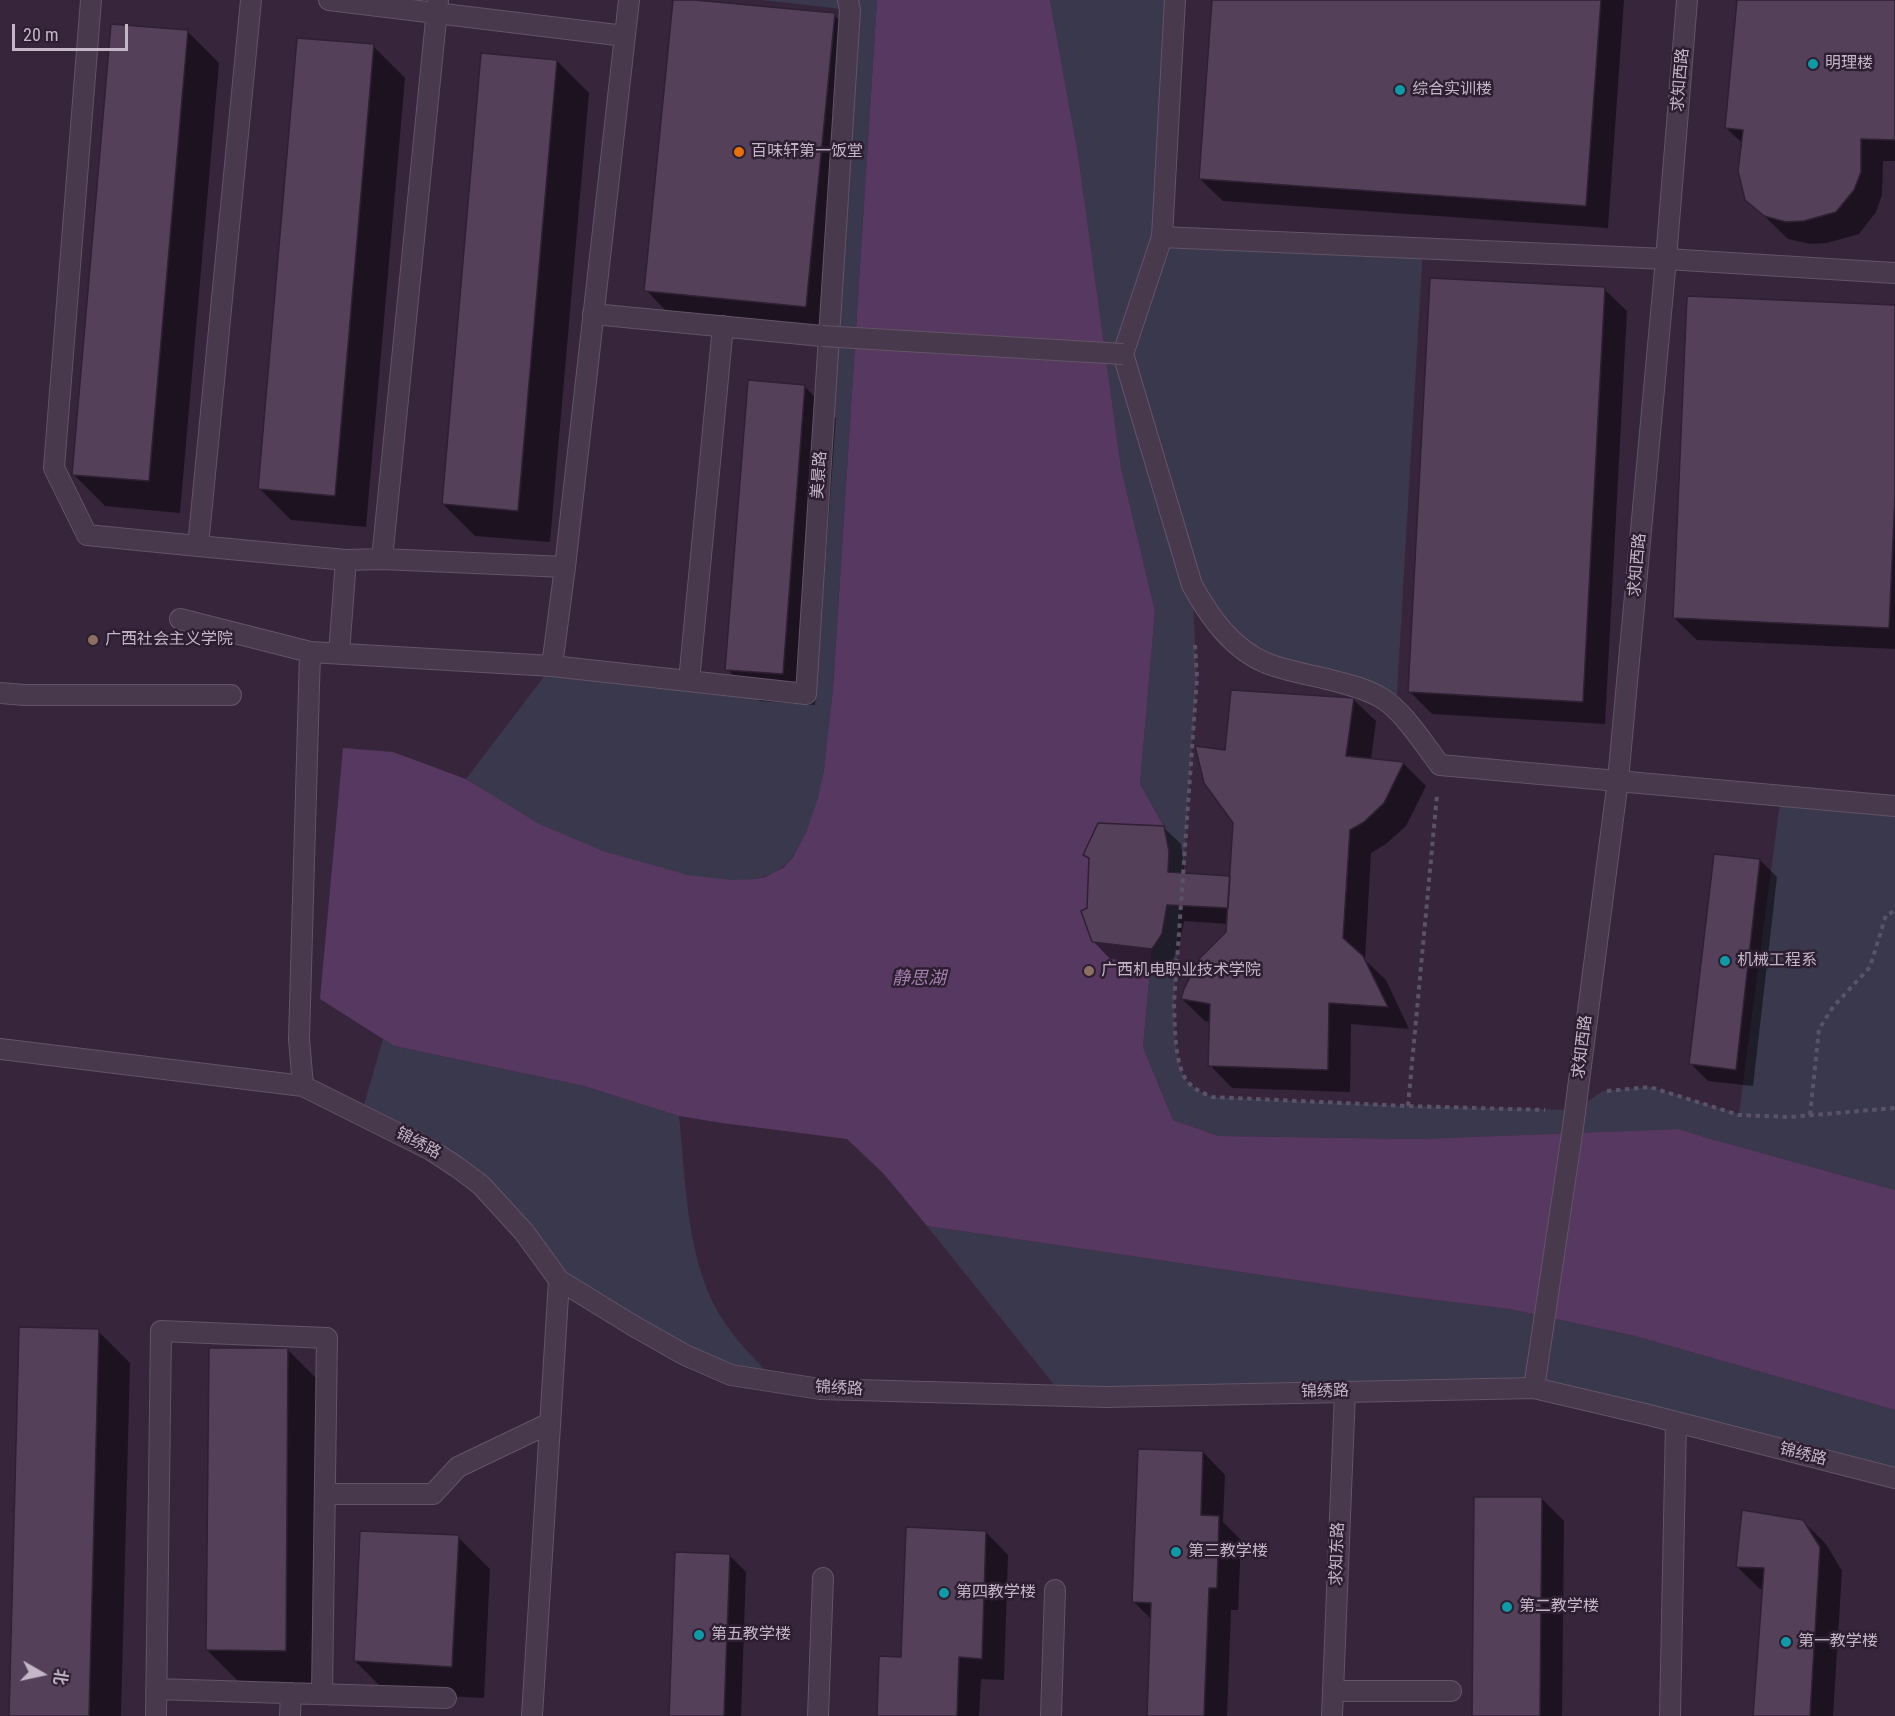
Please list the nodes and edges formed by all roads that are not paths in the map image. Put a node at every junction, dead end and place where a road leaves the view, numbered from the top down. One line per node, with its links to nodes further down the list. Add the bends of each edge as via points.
1 (91, 0): 16 (lane, via 54,468 87,535)
2 (251, 0): 16 (lane)
3 (329, 0): 8 (lane)
4 (629, 0): 9 (lane)
5 (848, 0): 24 (lane, 美景路, via 806,694)
6 (1175, 0): 10 (lane)
7 (1687, 0): 11 (lane, 求知西路)
8 (437, 6): 9 (lane); 17 (lane)
9 (626, 36): 13 (lane)
10 (1162, 237): 11 (lane); 15 (lane)
11 (1666, 259): 12 (lane); 27 (lane, 求知西路)
12 (1895, 273)
13 (593, 314): 14 (lane); 19 (lane)
14 (723, 326): 15 (lane, bridge, via 822,336); 24 (lane)
15 (1123, 354): 27 (lane, via 1192,585 1208,613 1238,645 1266,663 1351,685 1380,697 1400,714 1440,765)
16 (198, 546): 18 (lane)
17 (382, 559): 18 (lane); 19 (lane)
18 (346, 560): 22 (lane)
19 (565, 567): 23 (lane)
20 (180, 619): 21 (lane, 美景路)
21 (310, 652): 22 (lane, 美景路); 30 (lane, via 299,1039)
22 (339, 653): 23 (lane, 美景路)
23 (552, 666): 24 (lane, 美景路)
24 (689, 681)
25 (0, 693): 26 (lane)
26 (231, 695)
27 (1618, 780): 28 (lane); 32 (lane, 求知西路)
28 (1895, 806)
29 (0, 1049): 30 (lane, 锦绣路)
30 (303, 1086): 31 (lane, 锦绣路, via 431,1150 481,1185 524,1232)
31 (560, 1280): 33 (lane, 锦绣路, via 685,1355 731,1375 820,1389 1106,1397); 35 (lane)
32 (1534, 1388): 33 (lane, 锦绣路); 34 (lane, 锦绣路)
33 (1345, 1392): 41 (lane, 求知东路)
34 (1676, 1422): 36 (lane, 锦绣路); 52 (lane)
35 (550, 1423): 37 (lane, via 458,1467 433,1494); 48 (lane)
36 (1895, 1478)
37 (325, 1494): 40 (lane, via 327,1338 161,1331); 44 (lane)
38 (823, 1578): 49 (lane)
39 (1055, 1590): 50 (lane)
40 (156, 1689): 43 (lane); 46 (lane)
41 (1333, 1691): 42 (lane); 51 (lane, 求知东路)
42 (1451, 1691)
43 (291, 1693): 44 (lane); 47 (lane)
44 (322, 1694): 45 (lane)
45 (446, 1698)
46 (156, 1716)
47 (290, 1716)
48 (532, 1716)
49 (818, 1716)
50 (1051, 1716)
51 (1332, 1716)
52 (1670, 1716)

